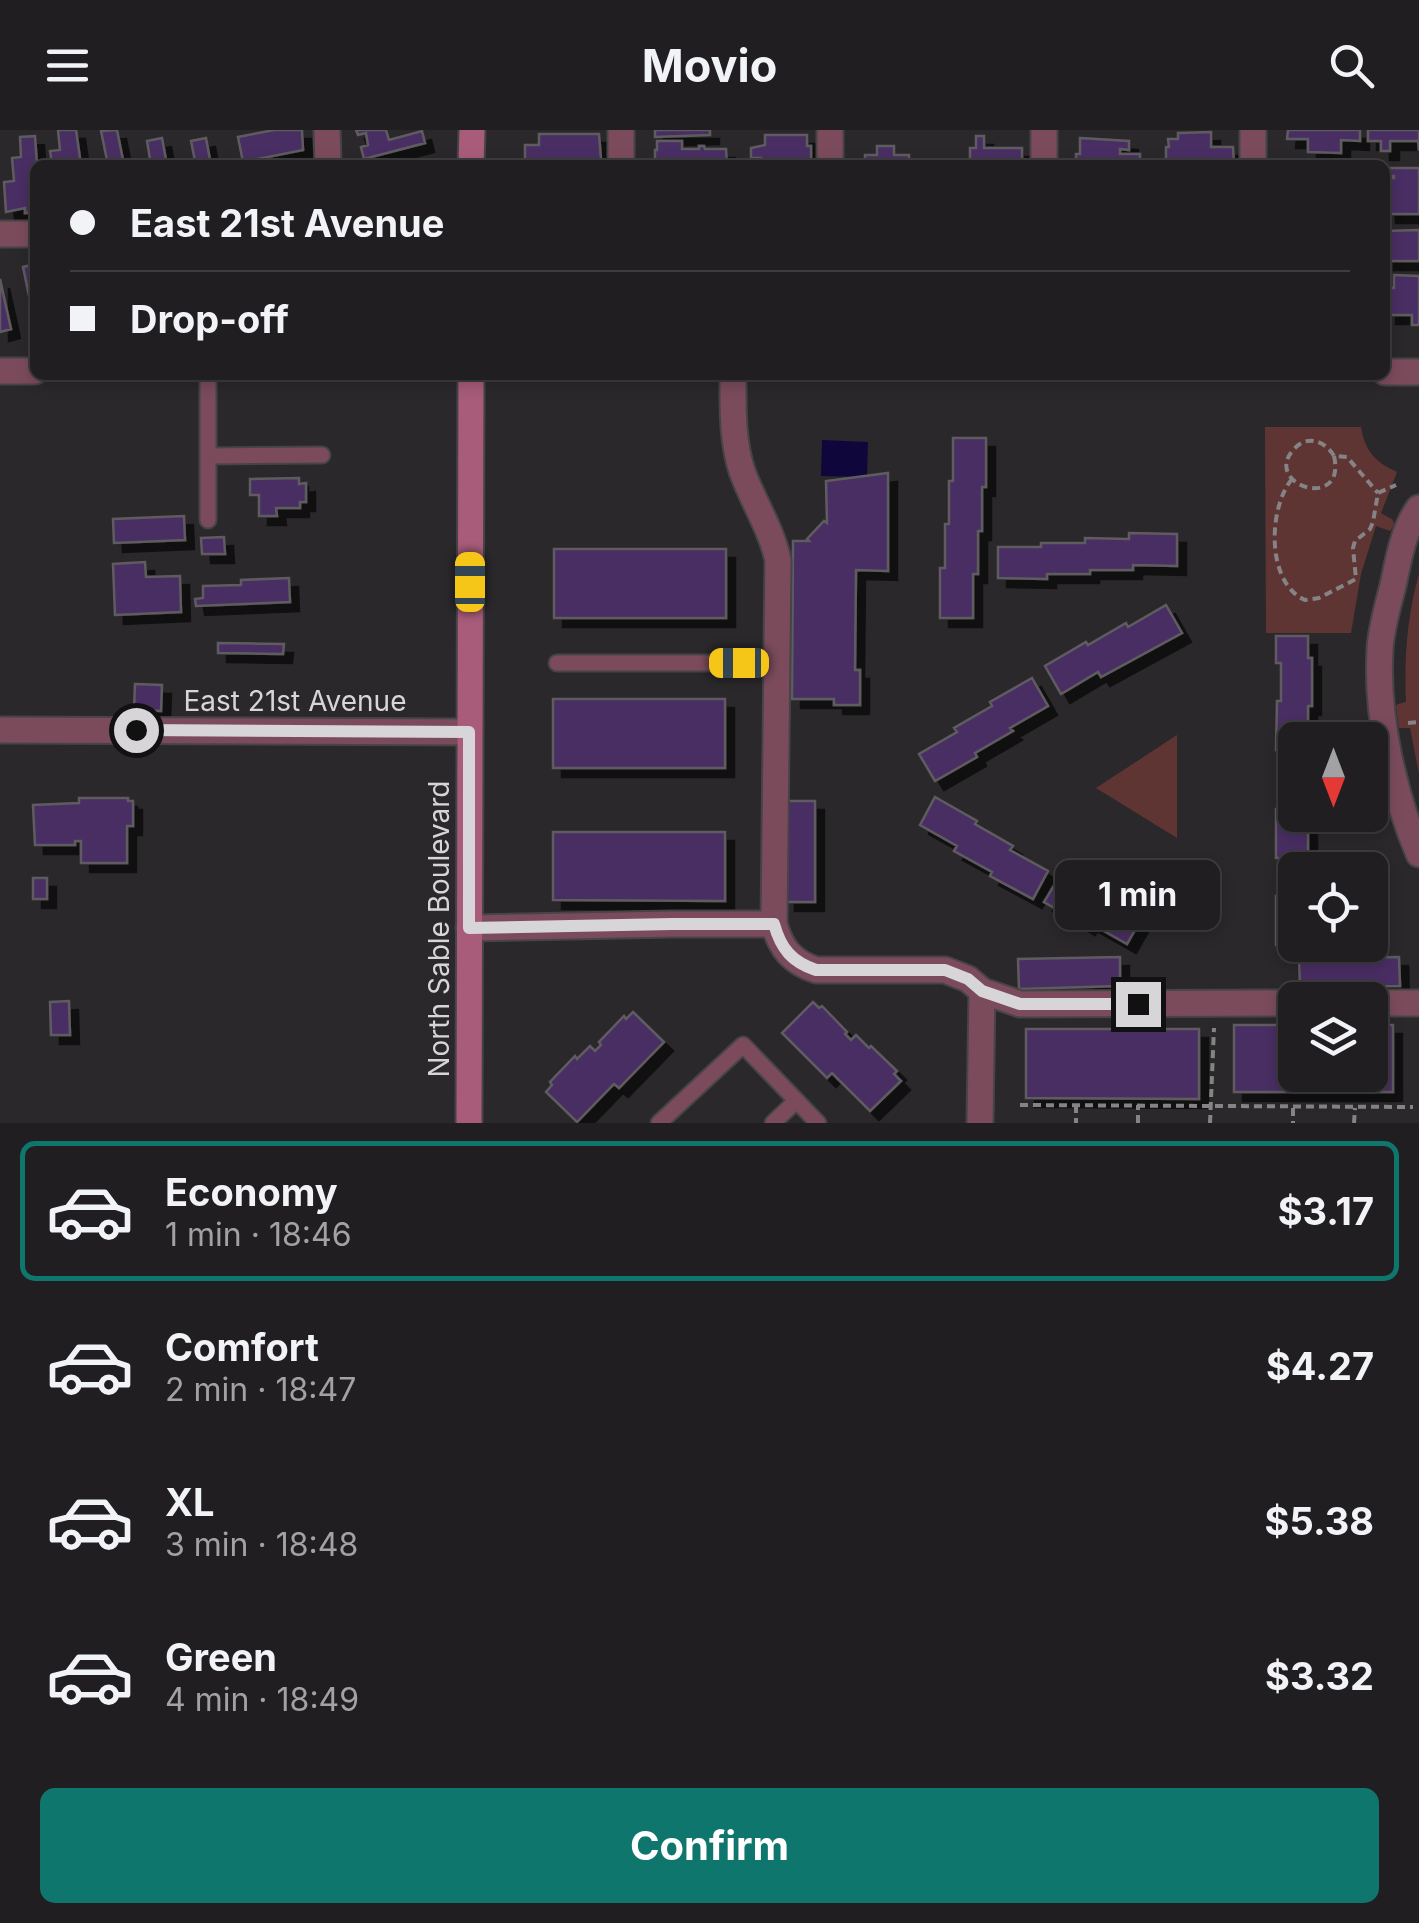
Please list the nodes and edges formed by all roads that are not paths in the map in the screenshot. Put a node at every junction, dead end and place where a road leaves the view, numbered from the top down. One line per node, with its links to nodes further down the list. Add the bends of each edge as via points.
1 (327, 130): 7 (street)
2 (472, 130): 8 (street)
3 (622, 130): 9 (street)
4 (830, 130): 10 (street)
5 (1044, 130): 11 (street)
6 (1253, 130): 12 (street)
7 (328, 160)
8 (472, 160)
9 (622, 160)
10 (830, 160)
11 (1044, 160)
12 (1253, 160)
13 (0, 234): 14 (street)
14 (30, 234)
15 (0, 371): 16 (street)
16 (30, 371)
17 (1390, 372): 18 (street)
18 (1419, 372)
19 (208, 380): 23 (lane)
20 (470, 380): 29 (street, North Sable Boulevard)
21 (733, 380): 26 (street, via 742,469 778,560)
22 (322, 455): 23 (lane)
23 (208, 456): 25 (lane)
24 (1419, 508): 30 (street, via 1401,546 1380,646 1380,704)
25 (208, 520)
26 (776, 663): 27 (lane); 31 (street)
27 (557, 664)
28 (0, 730): 29 (street, East 21st Avenue)
29 (469, 732): 32 (street, North Sable Boulevard)
30 (1419, 854)
31 (774, 924): 32 (street); 33 (street, via 786,952 816,970 945,970)
32 (469, 928): 38 (street, North Sable Boulevard)
33 (982, 991): 34 (street, via 1020,1004); 42 (street)
34 (1278, 1003)
35 (1388, 1003): 36 (street)
36 (1419, 1003)
37 (796, 1101): 39 (lane, via 743,1045); 40 (lane); 41 (lane)
38 (469, 1123)
39 (659, 1123)
40 (773, 1123)
41 (818, 1123)
42 (980, 1123)

